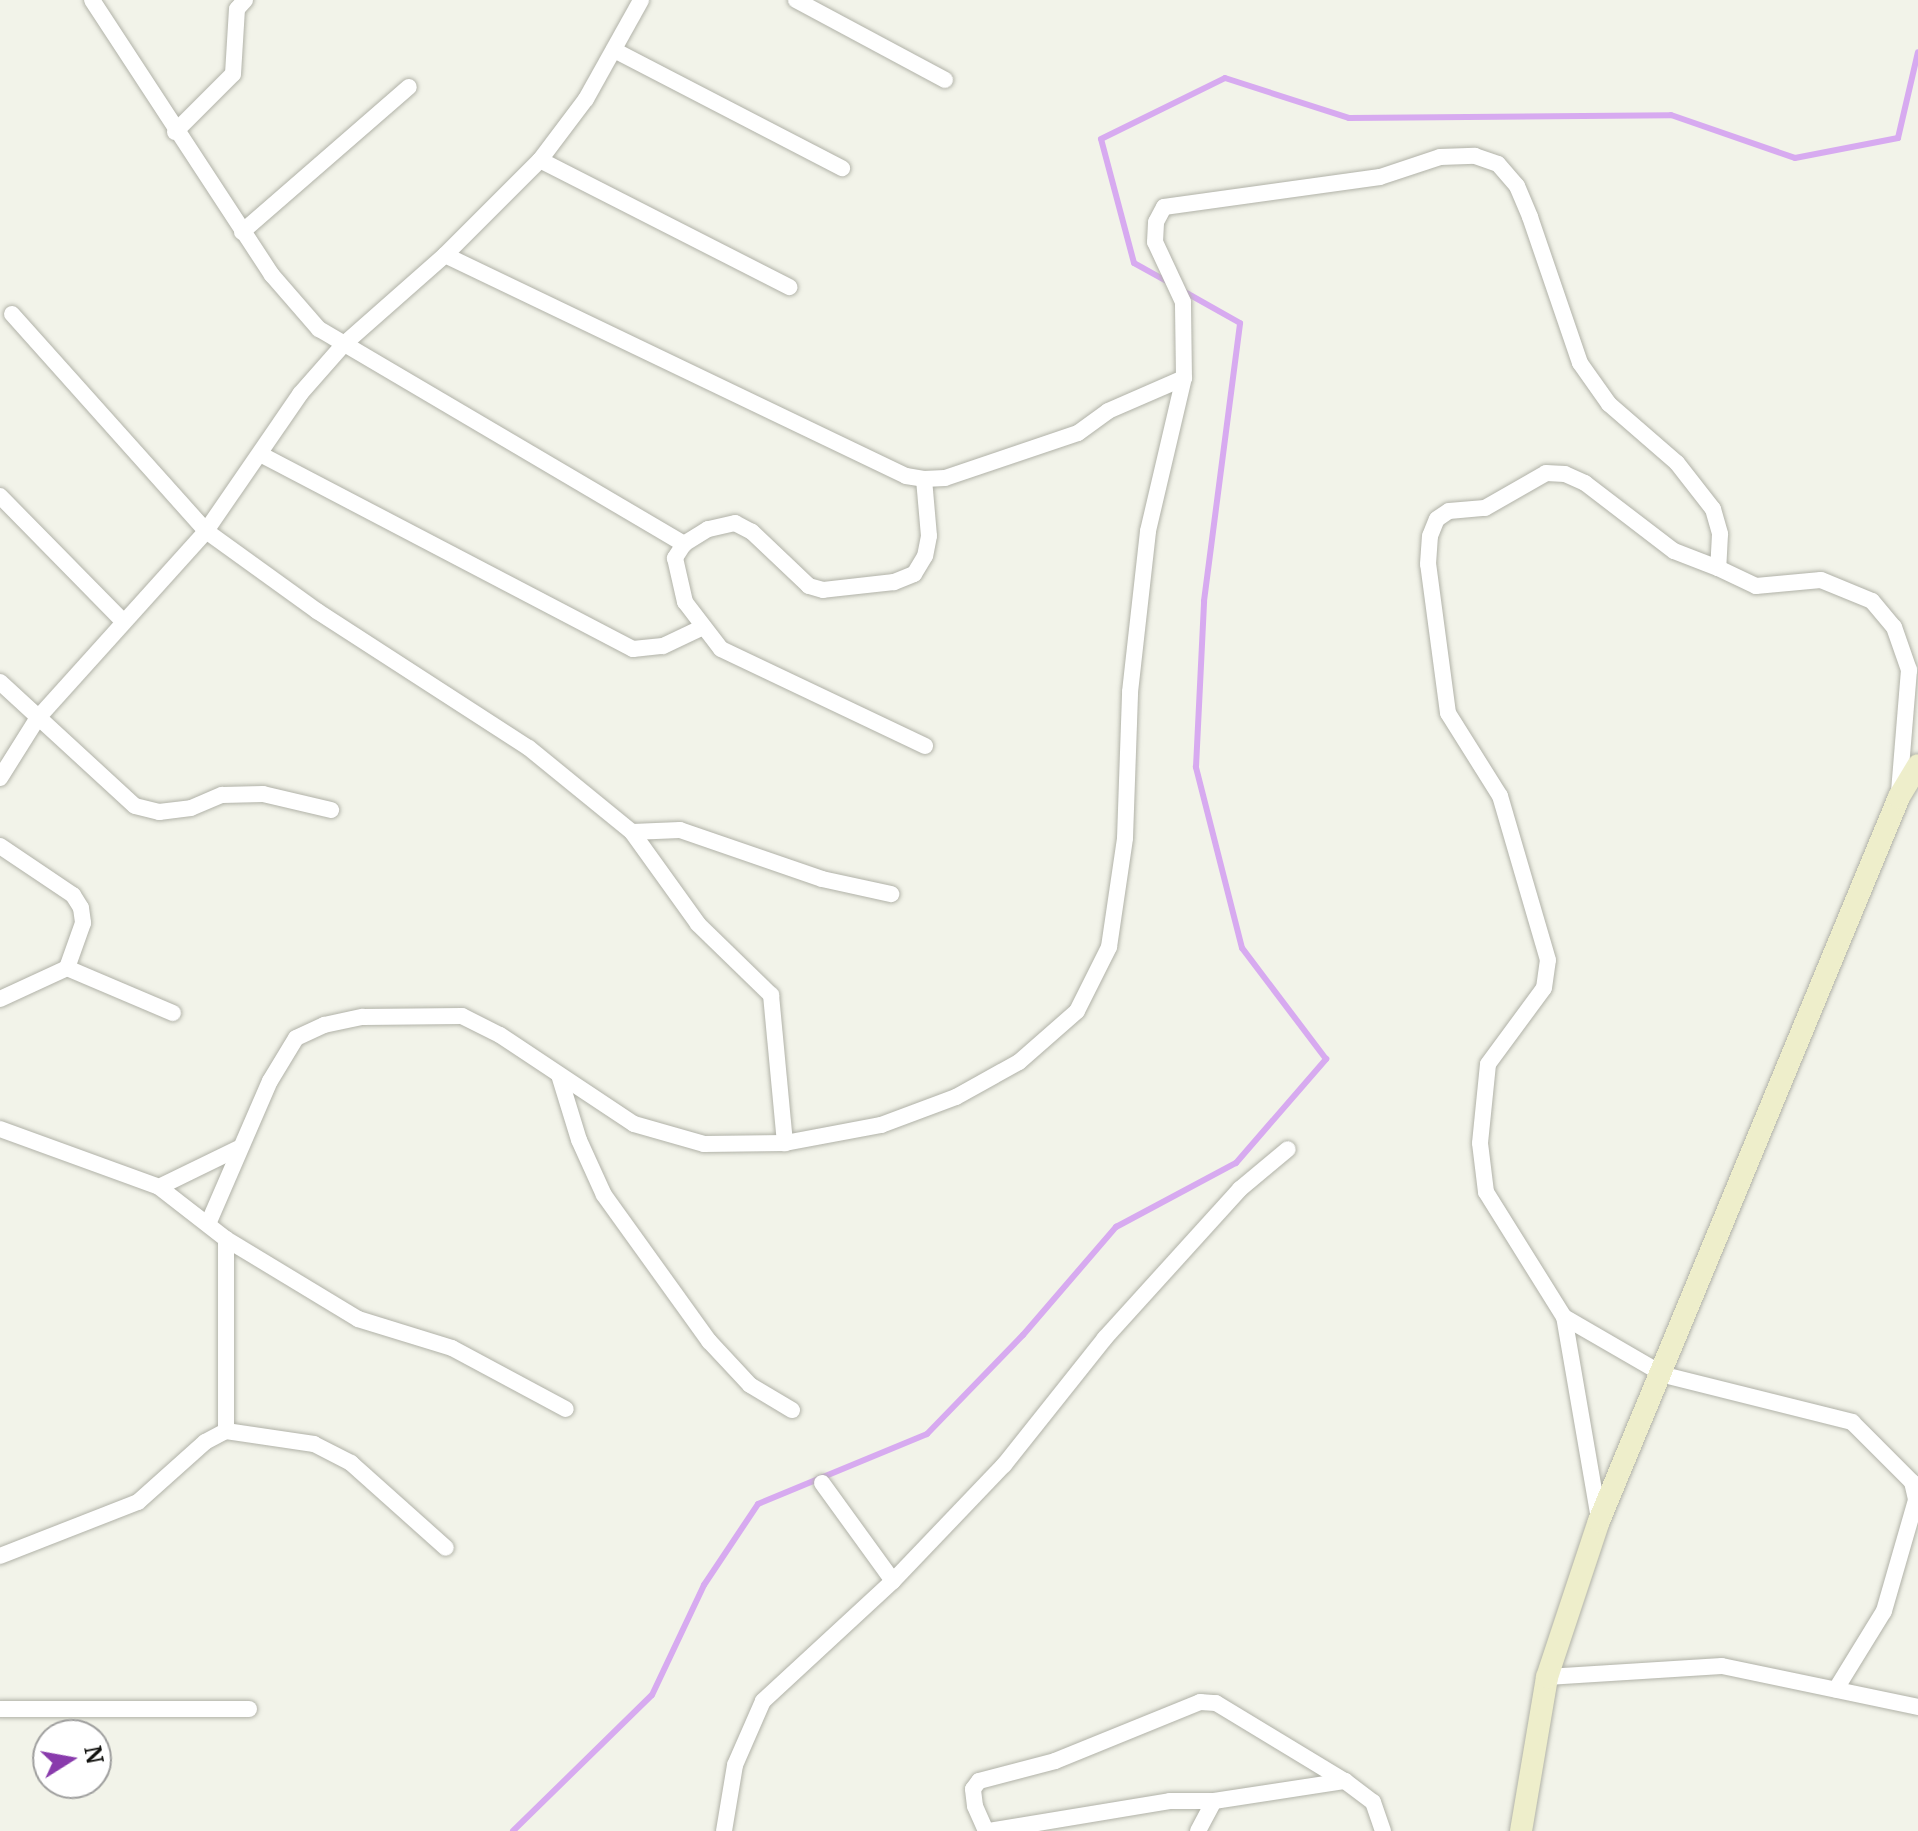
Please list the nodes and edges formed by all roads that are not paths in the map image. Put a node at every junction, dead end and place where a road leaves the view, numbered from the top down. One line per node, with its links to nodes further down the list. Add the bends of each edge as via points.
1 (92, 0): 8 (street)
2 (245, 0): 8 (street, via 237,9 233,74)
3 (641, 0): 5 (street)
4 (796, 0): 6 (street)
5 (614, 50): 9 (street, via 586,99); 10 (street)
6 (945, 80)
7 (409, 87): 11 (street)
8 (175, 132): 11 (street)
9 (540, 160): 12 (street); 13 (street)
10 (842, 168)
11 (242, 232): 15 (street, via 300,307)
12 (445, 255): 15 (street); 18 (street, via 906,476)
13 (789, 287)
14 (12, 314): 20 (street)
15 (343, 345): 17 (street, via 300,394); 21 (street)
16 (1184, 378): 18 (street, via 1108,411 1078,433 945,478); 22 (street, via 1183,302 1155,242 1156,222 1164,207 1380,177 1440,157 1475,156 1498,164 1517,186 1530,217 1580,363 1609,404 1677,463 1713,509 1720,534); 40 (street, via 1148,531 1130,692 1125,838 1109,947 1077,1011 1019,1062 956,1097 881,1125)
17 (260, 454): 20 (street); 24 (street, via 633,649 663,646)
18 (924, 479): 21 (street, via 929,536 925,556 914,574 894,582 823,590 809,586 752,532 735,523 708,529)
19 (0, 496): 23 (street)
20 (206, 531): 23 (street); 32 (street, via 317,611 529,748)
21 (684, 544): 24 (street, via 675,558 677,579)
22 (1718, 568): 30 (street, via 1756,586 1821,580 1872,601 1894,627 1909,670); 46 (street, via 1674,551 1585,483 1565,474 1546,473 1485,508 1449,511 1437,519 1430,536 1429,579 1448,713 1500,796 1548,960 1544,988 1488,1064 1480,1143 1486,1192)
23 (123, 621): 26 (street)
24 (703, 627): 27 (street, via 735,659)
25 (0, 682): 26 (street)
26 (37, 719): 29 (street); 31 (street, via 135,806 159,812 191,808 222,795 263,794)
27 (925, 746)
28 (1918, 765): 30 (street)
29 (0, 778)
30 (1899, 797): 47 (street)
31 (331, 810)
32 (632, 832): 34 (street, via 680,830 822,879); 40 (street, via 698,924 771,995)
33 (0, 846): 35 (street, via 73,895 81,908 83,923)
34 (891, 894)
35 (67, 968): 36 (street); 37 (street)
36 (0, 999)
37 (173, 1013)
38 (559, 1075): 40 (street, via 634,1124 704,1144); 41 (street, via 462,1016 363,1017 324,1025 296,1038); 49 (street, via 579,1140 604,1195 709,1341 750,1385)
39 (0, 1129): 43 (street)
40 (785, 1143)
41 (237, 1149): 43 (street); 44 (street)
42 (1288, 1149): 55 (street, via 1240,1189 1105,1338 1004,1465)
43 (159, 1187): 44 (street)
44 (208, 1224): 45 (street)
45 (226, 1239): 48 (street, via 358,1319 452,1348); 50 (street)
46 (1564, 1317): 47 (street); 52 (street)
47 (1664, 1375): 52 (street); 57 (street, via 1852,1422 1912,1482 1916,1500 1884,1611)
48 (566, 1409)
49 (792, 1410)
50 (226, 1431): 53 (street, via 314,1444 351,1463); 54 (street, via 205,1442 138,1502)
51 (822, 1483): 55 (street)
52 (1599, 1521): 56 (street)
53 (446, 1548)
54 (0, 1556)
55 (893, 1581): 63 (street, via 763,1701 735,1765)
56 (1547, 1677): 57 (street, via 1722,1666); 67 (street)
57 (1836, 1689): 58 (street)
58 (1918, 1707)
59 (0, 1709): 60 (street)
60 (249, 1709)
61 (1345, 1781): 62 (street); 64 (street, via 1216,1703 1200,1702 1055,1761 979,1781 973,1789 975,1806); 66 (street, via 1373,1802)
62 (1214, 1801): 64 (street, via 1170,1801); 65 (street)
63 (724, 1831)
64 (987, 1831)
65 (1198, 1831)
66 (1383, 1831)
67 (1521, 1831)

